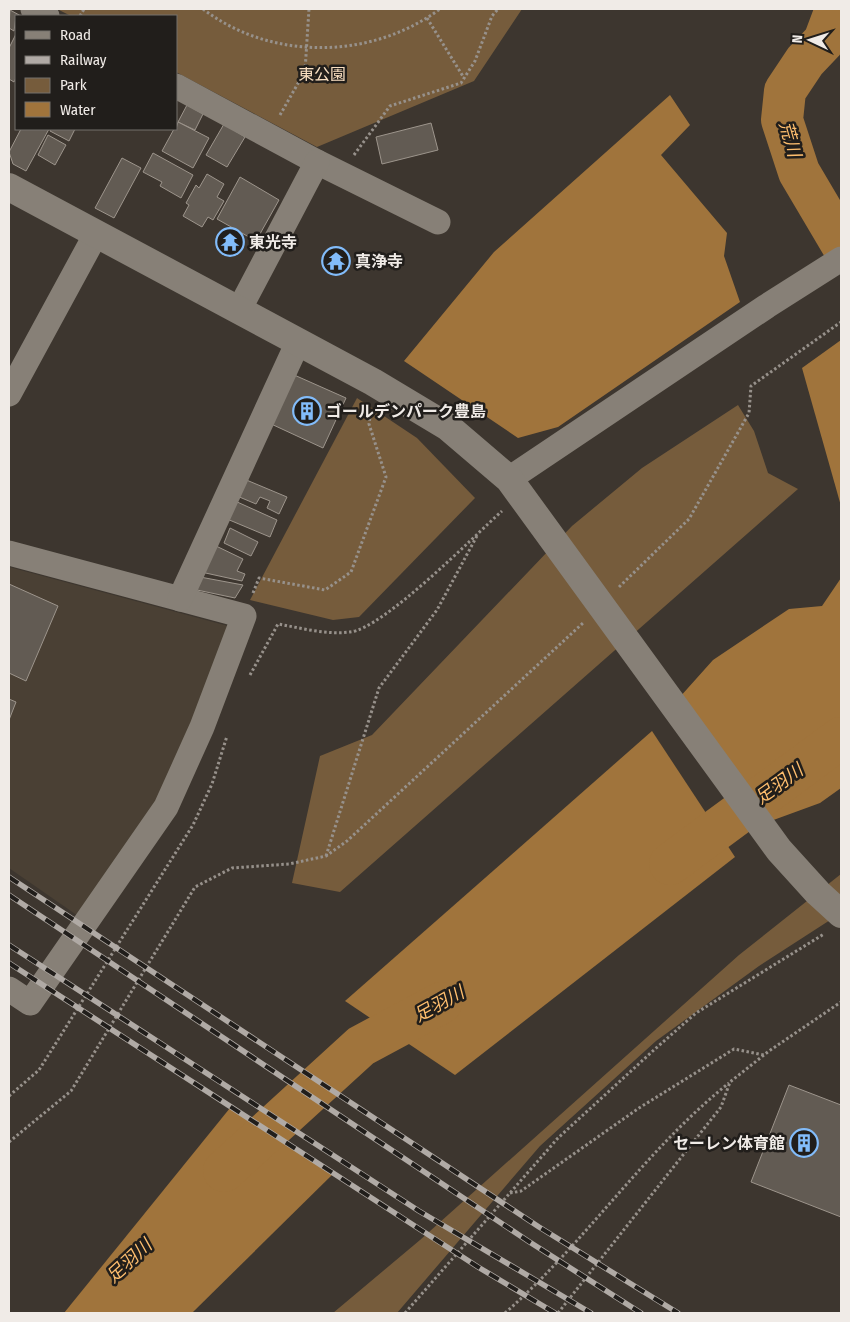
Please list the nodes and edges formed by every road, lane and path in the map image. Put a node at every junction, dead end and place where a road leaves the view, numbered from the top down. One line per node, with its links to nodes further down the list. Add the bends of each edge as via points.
1 (33, 9): 6 (street)
2 (203, 9): 8 (path, via 218,20 251,35 278,44)
3 (309, 9): 8 (path)
4 (440, 9): 7 (path)
5 (498, 9): 9 (path)
6 (45, 15)
7 (427, 18): 8 (path, via 402,31 366,42 337,48); 9 (path)
8 (306, 47): 11 (path, via 305,71)
9 (464, 78): 13 (path, via 461,83 390,106)
10 (178, 87): 12 (street)
11 (279, 117)
12 (317, 162): 13 (street); 18 (street)
13 (340, 173): 15 (street)
14 (9, 187): 16 (street)
15 (438, 222)
16 (96, 234): 18 (street); 22 (street)
17 (841, 259): 23 (street, via 767,306)
18 (239, 310): 20 (street)
19 (841, 322): 26 (path, via 751,386 749,413 688,520)
20 (298, 342): 21 (street); 27 (street)
21 (373, 382): 23 (street, via 448,427); 28 (path, via 370,424 386,477 351,572 325,590 259,578)
22 (9, 394)
23 (508, 493): 24 (path); 33 (street, via 779,850 818,893)
24 (480, 531): 30 (path, via 425,582 376,621 352,632 327,632 278,624); 32 (path, via 437,610 379,688)
25 (9, 553): 27 (street)
26 (612, 594)
27 (180, 599): 28 (street)
28 (244, 616): 34 (street, via 202,727 166,807 30,1003)
29 (585, 621): 32 (path, via 348,841)
30 (245, 684)
31 (229, 729): 38 (path, via 212,784 193,825 39,1070)
32 (326, 856): 39 (path, via 289,864 232,868 194,886 71,1091)
33 (833, 924): 40 (path, via 696,1013 558,1138)
34 (9, 989)
35 (841, 1002): 36 (path)
36 (765, 1055): 37 (path); 40 (path, via 734,1049 640,1108 521,1191)
37 (730, 1082): 42 (path, via 699,1107 631,1177 579,1239); 43 (path, via 721,1107)
38 (9, 1096)
39 (9, 1142)
40 (510, 1193): 41 (path)
41 (405, 1313)
42 (505, 1313)
43 (558, 1313)

